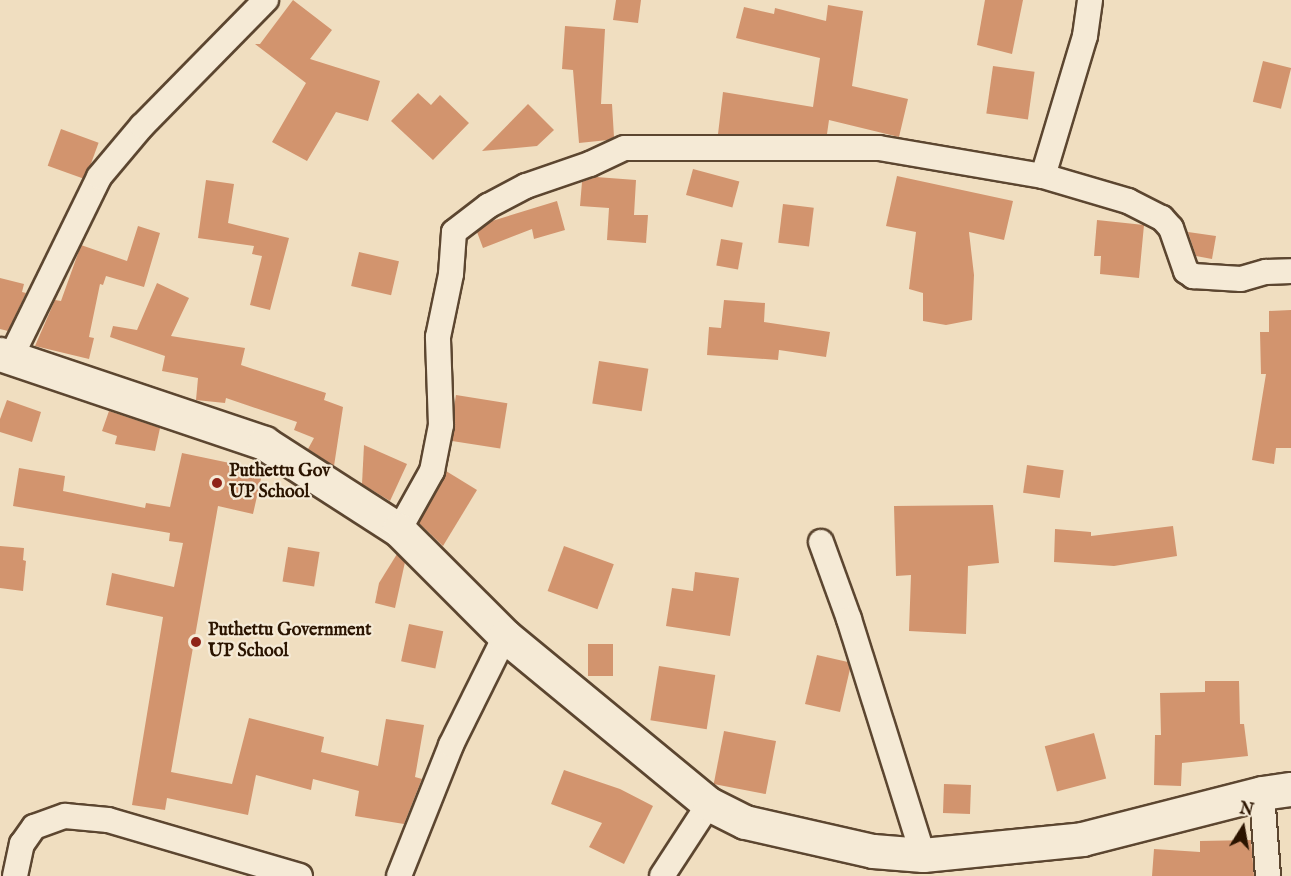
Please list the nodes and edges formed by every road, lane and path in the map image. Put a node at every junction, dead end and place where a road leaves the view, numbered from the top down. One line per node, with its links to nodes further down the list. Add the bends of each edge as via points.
1 (266, 0): 5 (street, via 142,126 99,177)
2 (1090, 0): 3 (street, via 1085,36)
3 (1043, 176): 4 (street, via 1128,201 1162,218 1171,228 1186,271 1193,276 1241,279); 6 (street, via 879,148 625,148 526,186 488,206 454,232 451,274 438,337 441,425 432,471)
4 (1291, 271)
5 (6, 356): 6 (main road, via 264,443)
6 (399, 530): 8 (main road)
7 (821, 542): 11 (street)
8 (505, 636): 10 (main road); 14 (street, via 451,746)
9 (1277, 791): 11 (main road, via 1082,839); 16 (street)
10 (709, 804): 11 (main road, via 745,822 791,834 873,851); 15 (street)
11 (923, 855)
12 (15, 876): 13 (street, via 22,844 34,827 65,816 108,820)
13 (300, 876)
14 (399, 876)
15 (662, 876)
16 (1268, 876)

